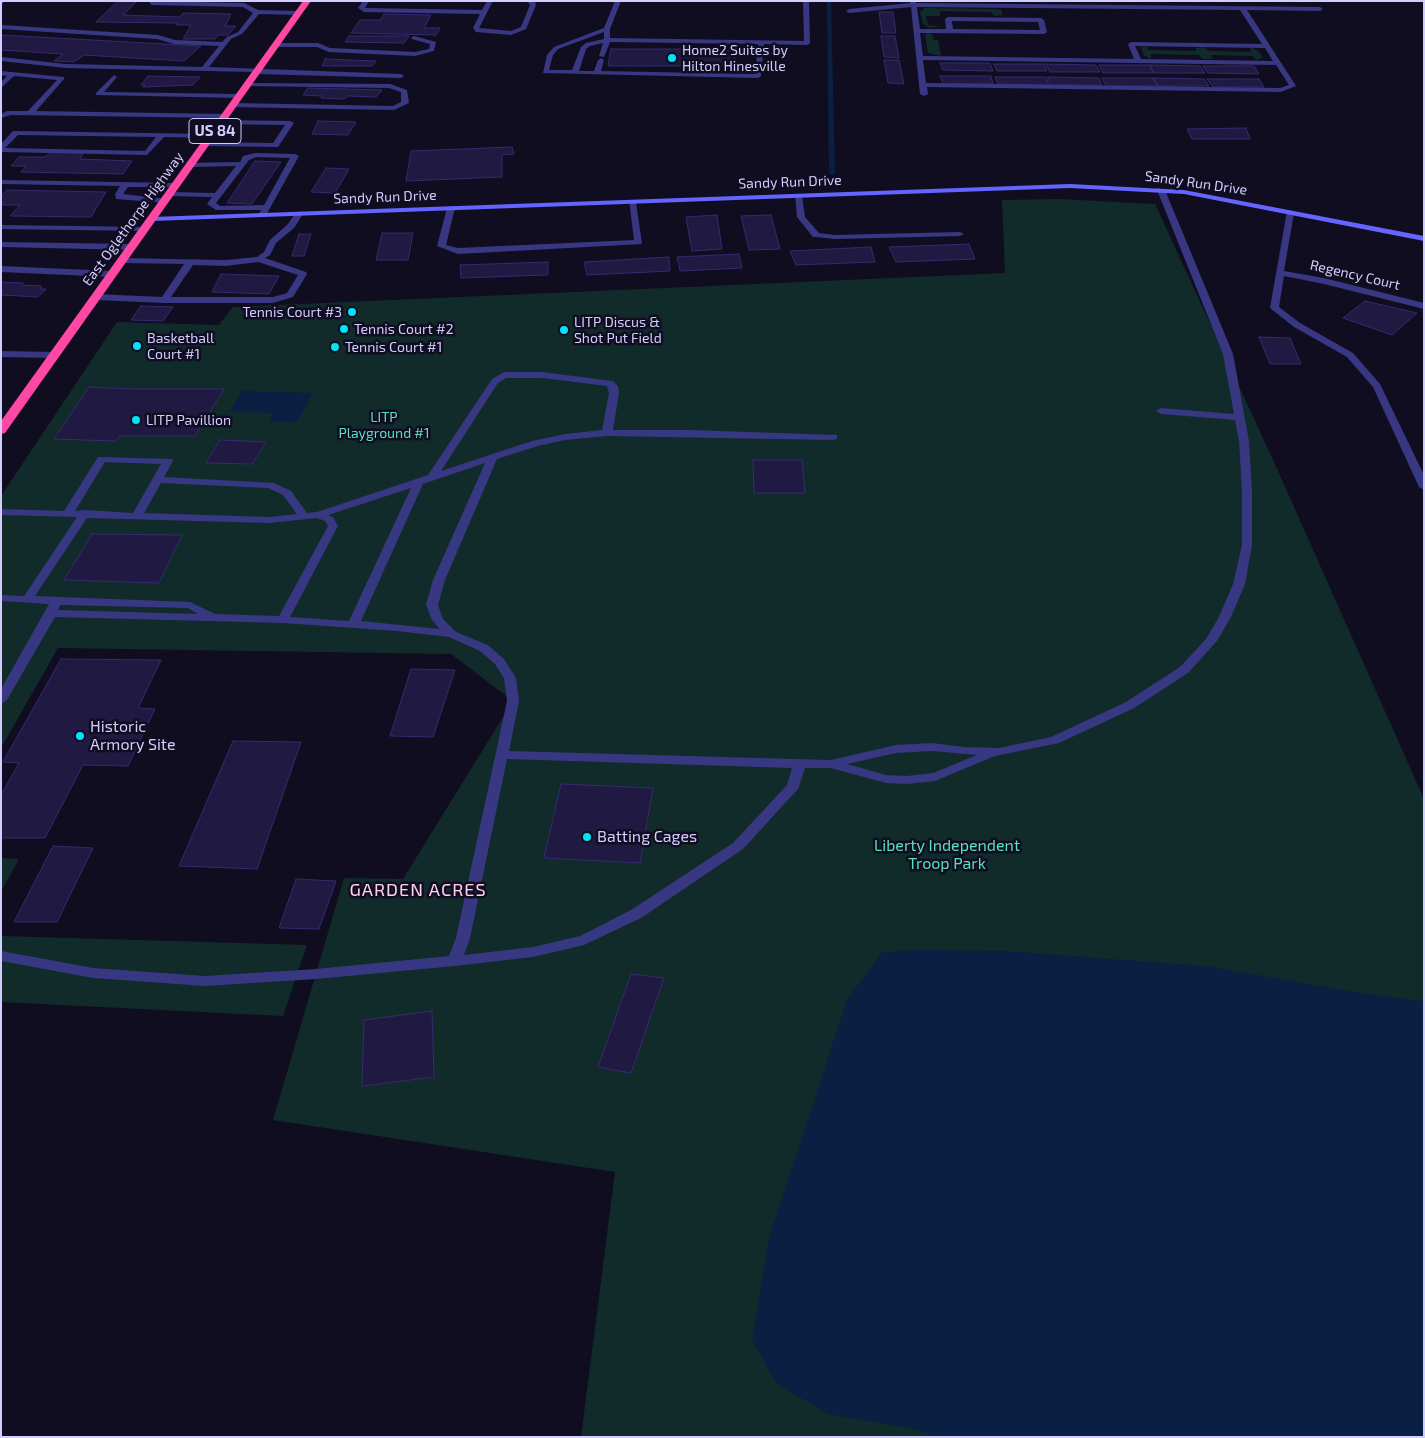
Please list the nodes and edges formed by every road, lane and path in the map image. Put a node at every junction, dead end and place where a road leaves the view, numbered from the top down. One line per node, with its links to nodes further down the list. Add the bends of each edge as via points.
1 (307, 1): 15 (highway, East Oglethorpe Highway / US 84)
2 (366, 1): 14 (street, via 361,8 364,10)
3 (490, 1): 14 (street)
4 (530, 1): 14 (street, via 533,5 524,28 517,32 478,31 476,28)
5 (618, 1): 18 (street)
6 (806, 1): 23 (street, via 807,42)
7 (152, 3): 13 (street, via 244,5)
8 (913, 3): 9 (street); 12 (street); 19 (street)
9 (1008, 3): 10 (street); 16 (street)
10 (1242, 8): 11 (street); 26 (street)
11 (1320, 9)
12 (849, 11)
13 (257, 12): 15 (street); 24 (street, via 240,33)
14 (484, 12)
15 (299, 13): 25 (highway, East Oglethorpe Highway / US 84)
16 (1012, 20): 20 (street, via 948,19); 20 (street, via 1041,20 1044,32)
17 (1, 28): 24 (street)
18 (607, 29): 22 (street); 34 (street, via 562,44 550,55 545,72)
19 (916, 31): 20 (street); 27 (street)
20 (950, 31)
21 (414, 38): 25 (street, via 434,43 432,50 415,54 329,50 318,45)
22 (607, 40): 23 (street); 34 (street, via 583,48); 35 (street)
23 (761, 42): 35 (street, via 758,76)
24 (223, 44): 31 (street)
25 (276, 45): 32 (highway, East Oglethorpe Highway / US 84)
26 (1266, 46): 29 (street, via 1131,44); 30 (street)
27 (920, 58): 29 (street); 40 (street)
28 (1, 59): 31 (street, via 66,66)
29 (1138, 61): 30 (street)
30 (1278, 63): 40 (street, via 1293,86 1281,90)
31 (204, 69): 32 (street)
32 (257, 71): 37 (street); 39 (highway, East Oglethorpe Highway / US 84)
33 (1, 73): 36 (street)
34 (575, 73): 35 (street)
35 (597, 73)
36 (12, 74): 41 (street); 47 (street, via 62,78)
37 (401, 76)
38 (114, 77): 43 (street, via 98,94)
39 (247, 85): 43 (highway, East Oglethorpe Highway / US 84); 44 (street, via 390,86 405,91 405,103 394,108)
40 (923, 85): 42 (street)
41 (1, 86)
42 (924, 94)
43 (240, 96): 44 (highway, East Oglethorpe Highway / US 84)
44 (233, 105): 49 (highway, East Oglethorpe Highway / US 84)
45 (1, 110): 46 (street)
46 (10, 114): 47 (street); 48 (street)
47 (29, 114): 49 (street)
48 (1, 116)
49 (223, 119): 51 (highway, East Oglethorpe Highway / US 84); 52 (street, via 290,123 275,145)
50 (161, 136): 51 (street); 53 (street, via 16,133); 53 (street, via 147,153)
51 (212, 136): 52 (highway, East Oglethorpe Highway / US 84)
52 (206, 144): 55 (highway, East Oglethorpe Highway / US 84)
53 (1, 149)
54 (242, 164): 55 (street); 60 (street); 64 (street, via 246,158 255,155 295,156)
55 (191, 165): 58 (highway, East Oglethorpe Highway / US 84)
56 (1, 182): 57 (street)
57 (126, 184): 58 (street); 62 (street, via 119,197)
58 (176, 185): 62 (highway, East Oglethorpe Highway / US 84)
59 (1160, 190): 61 (street, Sandy Run Drive, via 1070,186); 66 (street, Sandy Run Drive); 88 (street, via 1228,354)
60 (217, 195): 62 (street); 64 (street, via 211,204 219,208)
61 (798, 196): 63 (street, Sandy Run Drive); 72 (street, via 801,218 816,235 835,238)
62 (167, 198): 69 (highway, East Oglethorpe Highway / US 84)
63 (632, 202): 65 (street, Sandy Run Drive); 65 (street, via 638,242 458,251 441,246)
64 (266, 207): 68 (street)
65 (451, 208): 67 (street, Sandy Run Drive)
66 (1290, 212): 73 (street, Sandy Run Drive); 80 (street)
67 (299, 214): 68 (street, Sandy Run Drive); 76 (street)
68 (262, 215): 69 (street, Sandy Run Drive)
69 (152, 219): 71 (highway, East Oglethorpe Highway / US 84)
70 (1, 227): 71 (street)
71 (145, 229): 75 (highway, East Oglethorpe Highway / US 84)
72 (960, 234)
73 (1424, 239)
74 (1, 244): 75 (street)
75 (132, 247): 77 (highway, East Oglethorpe Highway / US 84)
76 (259, 259): 78 (street, via 226,263); 83 (street, via 303,274 290,295 273,300)
77 (122, 260): 78 (street); 81 (highway, East Oglethorpe Highway / US 84)
78 (190, 262): 83 (street)
79 (1, 269): 81 (street)
80 (1280, 273): 84 (street, Regency Court); 96 (street, via 1274,308 1350,355 1377,386)
81 (112, 274): 82 (highway, East Oglethorpe Highway / US 84)
82 (96, 297): 83 (street); 86 (highway, East Oglethorpe Highway / US 84)
83 (165, 300)
84 (1424, 306)
85 (1, 354): 86 (street)
86 (55, 355): 89 (highway, East Oglethorpe Highway / US 84)
87 (1162, 411): 88 (street)
88 (1240, 417): 112 (street, via 1247,483 1246,545 1239,584 1211,641 1184,670 1130,705 1055,740)
89 (1, 430)
90 (606, 433): 91 (street); 92 (street, via 536,443); 93 (street, via 614,393 610,383 542,375 504,375 495,381)
91 (834, 437)
92 (493, 457): 93 (street); 110 (street, via 439,580 432,605 438,620)
93 (432, 477): 95 (street)
94 (157, 480): 98 (street, via 168,461 102,460); 101 (street); 102 (street, via 270,485 287,493)
95 (419, 482): 100 (street); 109 (street)
96 (1423, 484)
97 (1, 512): 98 (street)
98 (68, 513): 99 (street)
99 (85, 513): 101 (street); 104 (street)
100 (318, 515): 102 (street); 108 (street, via 329,519 333,526)
101 (137, 516): 102 (street, via 269,520)
102 (305, 517)
103 (1, 598): 104 (street)
104 (27, 600): 105 (street)
105 (56, 601): 106 (street); 107 (street, via 190,605)
106 (51, 613): 107 (street); 111 (street)
107 (214, 618): 108 (street)
108 (283, 620): 109 (street)
109 (353, 624): 110 (street)
110 (452, 634): 113 (street, via 484,648 500,662 510,678 513,701)
111 (1, 700)
112 (999, 752): 115 (street, via 932,747 896,749); 115 (street, via 935,776 907,780 886,779)
113 (502, 755): 114 (street); 117 (street, via 463,938)
114 (800, 764): 115 (street); 117 (street, via 793,786 738,846 636,914 584,940 533,952)
115 (831, 764)
116 (1, 956): 117 (street, via 93,973 205,981)
117 (455, 961)

